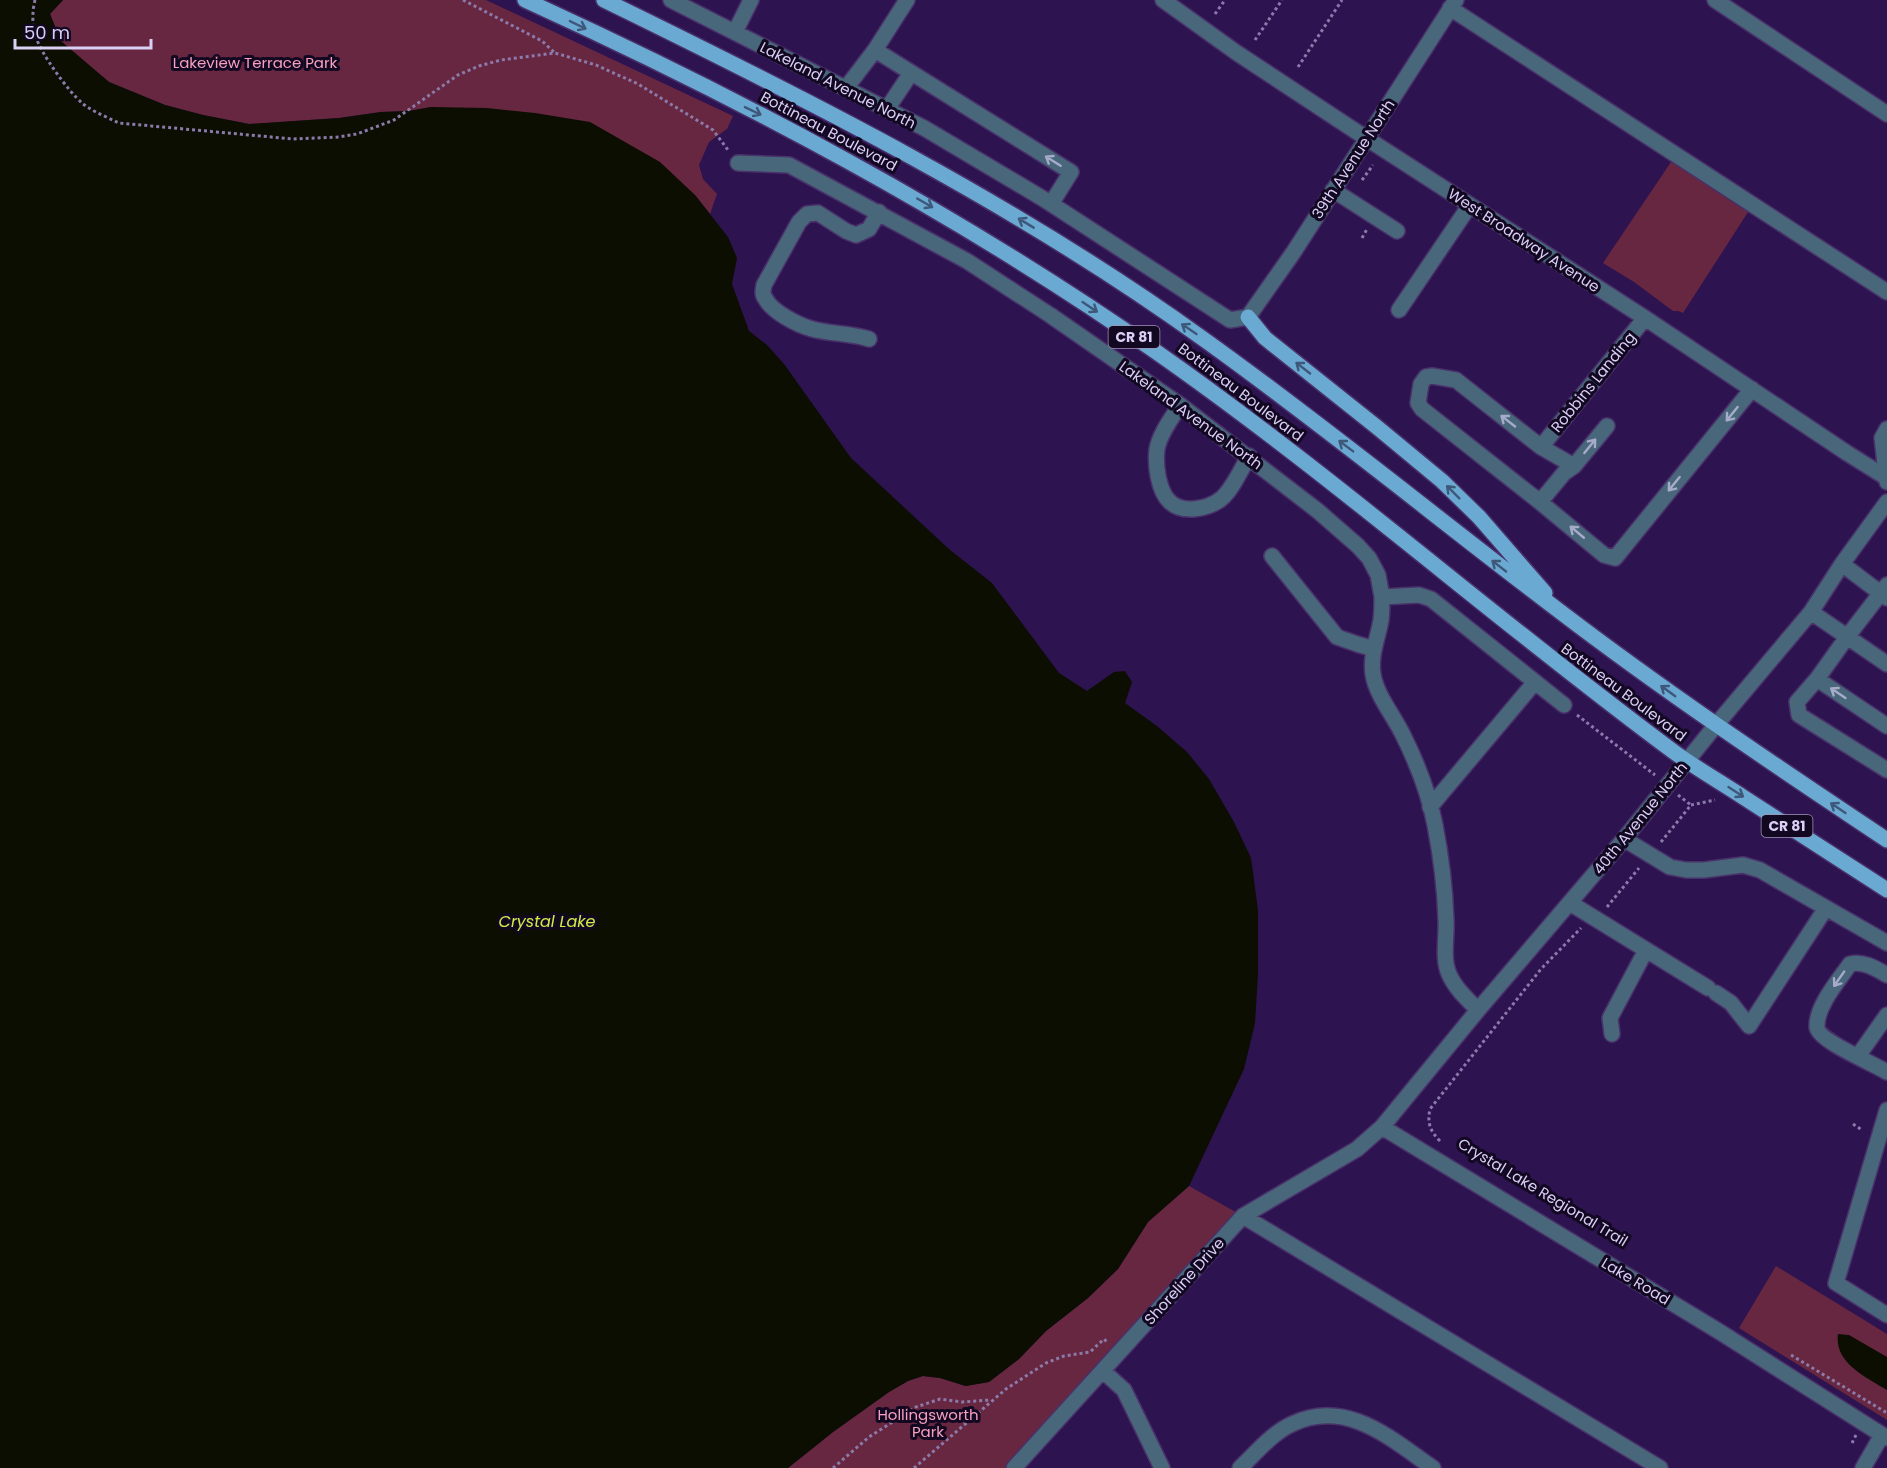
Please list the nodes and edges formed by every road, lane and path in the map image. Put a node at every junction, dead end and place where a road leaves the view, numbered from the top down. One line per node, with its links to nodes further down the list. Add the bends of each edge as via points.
1 (35, 0): 18 (path, via 32,12 36,37 46,57 81,102 120,123 293,139 339,137 394,120 458,75 479,66)
2 (463, 0): 18 (path, via 542,41)
3 (525, 0): 62 (main road, Bottineau Boulevard / CR 81, one-way to 62, via 799,134 918,199 1057,284 1255,424)
4 (604, 0): 52 (main road, Bottineau Boulevard / CR 81, one-way to 4, via 1202,338 1122,284 979,195 723,58)
5 (671, 0): 15 (street, Lakeland Avenue North)
6 (751, 0): 15 (street)
7 (907, 0): 17 (street)
8 (1163, 0): 24 (street, West Broadway Avenue)
9 (1225, 0): 14 (path)
10 (1282, 0): 16 (path)
11 (1342, 0): 19 (path)
12 (1717, 0): 23 (street)
13 (1453, 4): 24 (street, 39th Avenue North); 31 (street)
14 (1215, 14)
15 (735, 32): 21 (street, Lakeland Avenue North)
16 (1255, 40)
17 (875, 50): 20 (street); 21 (street)
18 (555, 53): 25 (path, via 638,84 713,130)
19 (1298, 68)
20 (911, 73): 22 (street); 27 (street, one-way to 20, via 1071,172)
21 (846, 88): 22 (street, Lakeland Avenue North)
22 (886, 109): 27 (street, Lakeland Avenue North)
23 (1887, 114)
24 (1366, 138): 26 (street, 39th Avenue North); 28 (street, West Broadway Avenue)
25 (738, 163): 29 (street, Lakeland Avenue North, via 789,165)
26 (1333, 190): 30 (street); 33 (street, 39th Avenue North)
27 (1051, 204): 33 (street, Lakeland Avenue North, via 1230,320)
28 (1470, 205): 32 (street); 34 (street, West Broadway Avenue)
29 (879, 213): 35 (street, via 869,229 856,235 818,213 807,214 764,285 763,296 785,317 812,329); 37 (street, Lakeland Avenue North, via 967,261)
30 (1397, 231)
31 (1887, 292)
32 (1398, 310)
33 (1248, 317): 52 (main road, one-way to 33, via 1479,517 1442,481 1265,338)
34 (1645, 318): 36 (street, West Broadway Avenue); 40 (street, Robbins Landing)
35 (869, 339)
36 (1752, 389): 43 (street, West Broadway Avenue); 45 (street, one-way to 45, via 1615,558 1604,555)
37 (1180, 405): 41 (street, Lakeland Avenue North); 41 (street, via 1156,453 1162,493 1170,503 1195,509 1222,499)
38 (1607, 426): 42 (street, one-way to 38)
39 (1887, 429): 43 (street, via 1882,438)
40 (1541, 447): 42 (street); 45 (street, one-way to 45, via 1456,380 1432,376 1421,384 1418,403 1422,409)
41 (1249, 456): 50 (street, Lakeland Avenue North, via 1358,546 1378,575)
42 (1574, 466): 45 (street)
43 (1887, 478): 44 (street)
44 (1887, 485)
45 (1540, 502)
46 (1887, 502): 48 (street, 40th Avenue North)
47 (1272, 556): 54 (street, via 1338,637)
48 (1842, 564): 49 (street); 51 (street, 40th Avenue North)
49 (1885, 592): 53 (street)
50 (1382, 597): 54 (street, Lakeland Avenue North); 57 (street, via 1419,595 1431,599)
51 (1811, 612): 53 (street); 59 (street, 40th Avenue North)
52 (1563, 614): 59 (main road, Bottineau Boulevard / CR 81, one-way to 52)
53 (1846, 637): 55 (street); 56 (street)
54 (1374, 648): 65 (street, Lakeland Avenue North, via 1373,676 1403,735)
55 (1887, 664)
56 (1818, 679): 60 (street, one-way to 56); 63 (street, via 1797,702 1799,715)
57 (1535, 682): 58 (street); 65 (street)
58 (1564, 705): 61 (path)
59 (1716, 725): 62 (street, 40th Avenue North); 67 (main road, Bottineau Boulevard / CR 81, one-way to 59)
60 (1887, 726)
61 (1632, 757)
62 (1687, 761): 66 (street, 40th Avenue North); 69 (main road, Bottineau Boulevard / CR 81, one-way to 69)
63 (1887, 771)
64 (1719, 800): 68 (path, Crystal Lake Regional Trail, via 1691,805)
65 (1430, 807): 76 (street, Lakeland Avenue North, via 1443,877 1448,973)
66 (1624, 839): 68 (street); 70 (street, 40th Avenue North)
67 (1887, 840)
68 (1650, 855): 71 (street, via 1670,867 1686,870 1743,865 1760,870); 72 (path, Crystal Lake Regional Trail)
69 (1887, 890)
70 (1570, 903): 72 (street); 76 (street, 40th Avenue North)
71 (1826, 908): 73 (street); 74 (street, via 1749,1026 1731,1003)
72 (1594, 918): 74 (street); 86 (path, Crystal Lake Regional Trail, via 1541,969 1430,1109 1430,1127)
73 (1887, 943)
74 (1646, 950): 78 (street, via 1610,1018)
75 (1887, 975): 79 (street, one-way to 79, via 1875,967 1850,964 1820,1012 1819,1034)
76 (1478, 1010): 83 (street, 40th Avenue North)
77 (1887, 1015): 79 (street)
78 (1612, 1034)
79 (1858, 1056): 80 (street)
80 (1887, 1072)
81 (1887, 1110): 85 (street)
82 (1853, 1124): 84 (path)
83 (1382, 1127): 87 (street, Shoreline Drive, via 1357,1149); 94 (street, Lake Road)
84 (1862, 1130)
85 (1884, 1134): 88 (street, via 1836,1283)
86 (1446, 1148)
87 (1244, 1216): 91 (street, Shoreline Drive); 101 (street)
88 (1887, 1315)
89 (1104, 1340): 92 (path, via 1089,1352 1046,1363)
90 (1791, 1355): 93 (path)
91 (1102, 1371): 97 (street, Shoreline Drive); 98 (street, via 1124,1390)
92 (992, 1400): 95 (path, via 940,1399 916,1407 869,1437); 96 (path)
93 (1887, 1413)
94 (1885, 1437): 102 (street)
95 (832, 1468)
96 (914, 1468)
97 (1014, 1468)
98 (1162, 1468)
99 (1240, 1468): 100 (street, via 1292,1424 1336,1416 1359,1420)
100 (1433, 1468)
101 (1660, 1468)
102 (1863, 1468)

